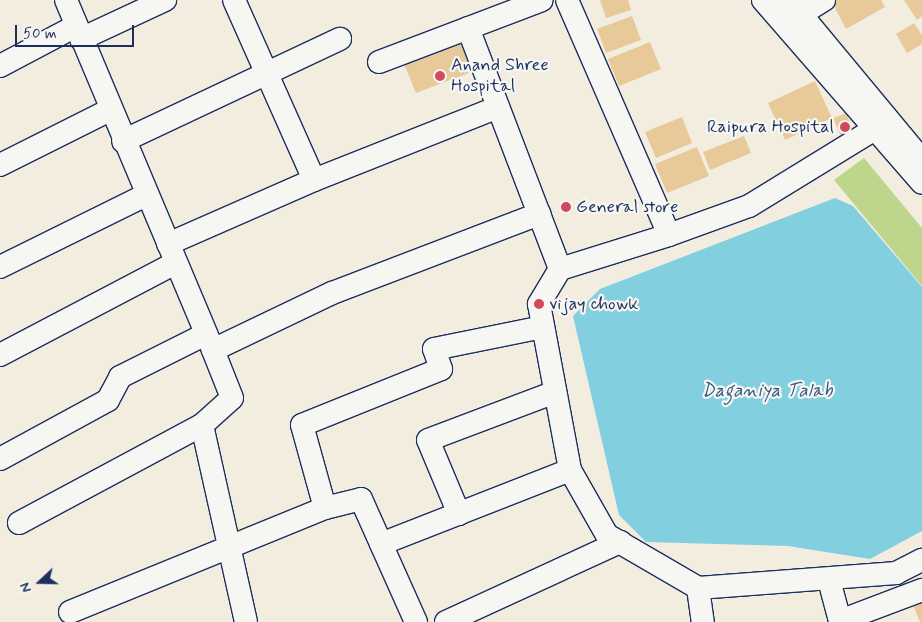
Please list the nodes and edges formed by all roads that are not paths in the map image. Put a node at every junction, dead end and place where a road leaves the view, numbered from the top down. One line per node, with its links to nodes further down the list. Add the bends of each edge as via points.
1 (66, 0): 10 (street)
2 (165, 0): 10 (street)
3 (234, 0): 14 (street)
4 (542, 0): 9 (street)
5 (567, 0): 25 (street)
6 (763, 0): 17 (street)
7 (824, 0): 8 (street)
8 (796, 7): 17 (street)
9 (468, 28): 12 (street); 15 (street)
10 (78, 32): 13 (street); 16 (street)
11 (340, 39): 14 (street)
12 (379, 62)
13 (0, 66)
14 (266, 73): 18 (street); 21 (street)
15 (498, 107): 21 (street); 24 (street)
16 (110, 110): 18 (street); 20 (street)
17 (880, 123): 19 (street); 22 (street); 25 (street, via 749,206)
18 (123, 141): 23 (street)
19 (922, 160)
20 (0, 165)
21 (314, 180): 26 (street)
22 (922, 183)
23 (146, 195): 26 (street); 27 (street)
24 (539, 214): 28 (street); 30 (street)
25 (669, 235): 28 (street)
26 (172, 254): 30 (street); 31 (street)
27 (0, 267)
28 (560, 269): 29 (street, via 539,304)
29 (543, 327): 32 (street); 36 (street, via 434,349 441,369 302,425)
30 (209, 342): 33 (street, via 232,398); 34 (street, via 120,377 108,400)
31 (0, 355)
32 (555, 392): 35 (street); 37 (street, via 428,440)
33 (202, 424): 38 (street); 41 (street)
34 (0, 459)
35 (570, 470): 37 (street); 39 (street, via 607,535)
36 (326, 508): 40 (street, via 361,499); 41 (street)
37 (459, 514): 40 (street)
38 (18, 523)
39 (620, 542): 44 (street); 49 (street)
40 (381, 544): 48 (street)
41 (229, 546): 46 (street); 47 (street)
42 (922, 560): 43 (street, via 896,573)
43 (829, 580): 44 (street); 51 (street)
44 (698, 588): 50 (street)
45 (922, 590): 51 (street)
46 (70, 612)
47 (246, 622)
48 (416, 622)
49 (446, 622)
50 (703, 622)
51 (841, 622)

